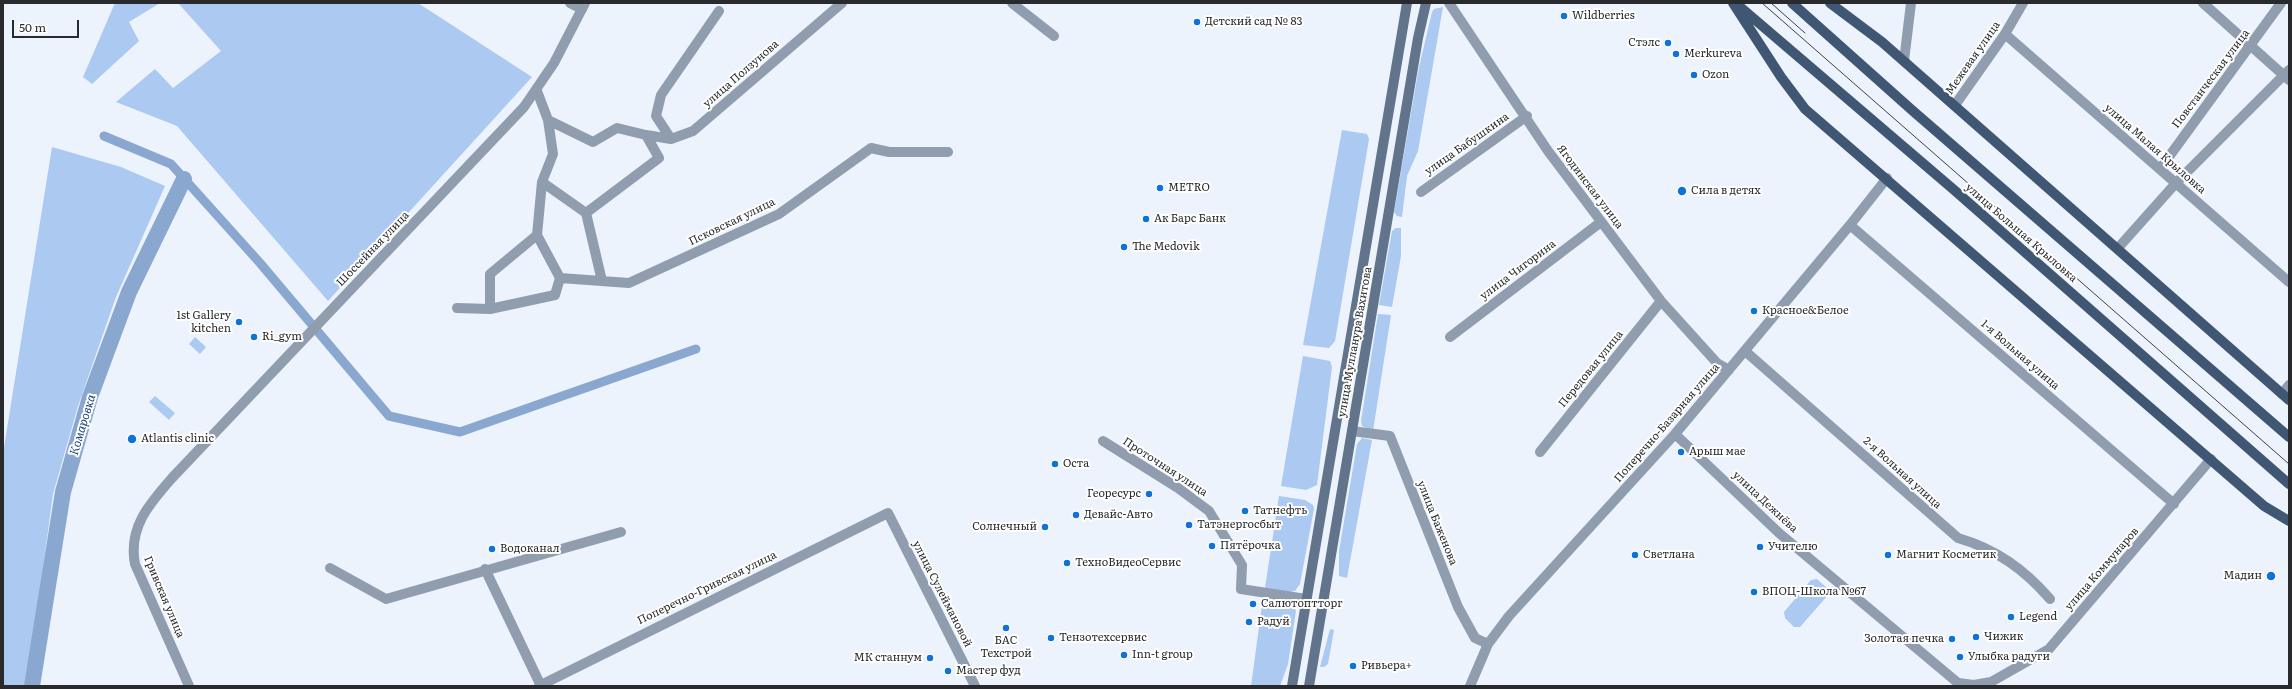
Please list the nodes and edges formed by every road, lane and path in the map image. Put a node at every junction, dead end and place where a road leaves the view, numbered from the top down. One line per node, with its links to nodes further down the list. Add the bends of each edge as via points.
1 (570, 3): 14 (street)
2 (842, 3): 26 (street, улица Ползунова, via 693,131)
3 (1012, 3): 17 (street)
4 (1407, 3): 63 (main road, улица Мулланура Вахитова)
5 (1426, 3): 49 (main road, улица Мулланура Вахитова)
6 (1449, 3): 23 (street, Ягодинская улица)
7 (1734, 3): 29 (main road, via 1781,77 1805,109); 55 (main road, улица Большая Крыловка, via 1959,194)
8 (1792, 3): 51 (main road, улица Большая Крыловка)
9 (1830, 3): 19 (main road)
10 (1911, 3): 19 (street)
11 (2024, 3): 16 (street, Межевая улица)
12 (2203, 3): 18 (street)
13 (2281, 3): 18 (street, Повстанческая улица)
14 (584, 6): 21 (street, Шоссейная улица)
15 (719, 11): 26 (street, via 661,95 656,116)
16 (2005, 34): 22 (street, Межевая улица); 28 (street, улица Малая Крыловка)
17 (1054, 36)
18 (2252, 45): 20 (street); 28 (street, Повстанческая улица)
19 (1904, 61): 22 (main road)
20 (2287, 75): 31 (street)
21 (537, 91): 24 (street); 56 (street, Шоссейная улица)
22 (1955, 105): 37 (main road)
23 (1526, 116): 32 (street, улица Бабушкина); 34 (street, Ягодинская улица, via 1548,151)
24 (548, 120): 25 (street, улица Ползунова, via 593,142 616,128); 30 (street, via 553,154)
25 (646, 135): 26 (street, улица Ползунова); 33 (street, via 659,158)
26 (671, 139)
27 (948, 152): 39 (street, Псковская улица, via 889,152 870,148 779,214 629,283)
28 (2160, 168): 31 (street, улица Малая Крыловка)
29 (1887, 178): 35 (street, Поперечно-Базарная улица); 54 (main road)
30 (542, 182): 33 (street); 36 (street)
31 (2176, 183): 37 (street); 40 (street, улица Малая Крыловка)
32 (1421, 192)
33 (586, 213): 39 (street)
34 (1601, 222): 41 (street, Ягодинская улица); 44 (street, улица Чигорина)
35 (1850, 225): 45 (street, Поперечно-Базарная улица); 57 (street, 1-я Вольная улица)
36 (537, 235): 38 (street); 43 (street, via 490,274)
37 (2118, 248): 48 (main road)
38 (560, 278): 39 (street, Псковская улица); 43 (street, via 555,295)
39 (602, 281)
40 (2289, 282)
41 (1661, 301): 46 (street, Ягодинская улица, via 1717,363); 53 (street, Передовая улица)
42 (457, 308): 43 (street)
43 (490, 309)
44 (1450, 337)
45 (1745, 351): 46 (street, Поперечно-Базарная улица); 64 (street, 2-я Вольная улица, via 1958,538 1982,545 2007,559 2033,580)
46 (1729, 370): 50 (street, Поперечно-Базарная улица)
47 (2289, 385): 48 (street)
48 (2285, 397)
49 (1352, 431): 65 (street, улица Баженова, via 1390,436 1458,607 1475,638); 72 (main road, улица Мулланура Вахитова)
50 (1675, 434): 65 (street, Поперечно-Базарная улица, via 1508,616); 66 (street, улица Дежнёва, via 1779,533)
51 (2289, 437)
52 (1103, 441): 63 (street, Проточная улица, via 1178,488 1209,511 1242,566 1241,589)
53 (1540, 452)
54 (2211, 460): 57 (street, улица Коммунаров); 59 (main road, via 2264,506)
55 (2289, 484)
56 (157, 496): 68 (street, Гривская улица, via 138,524 133,553 137,569)
57 (2174, 504): 67 (street, улица Коммунаров, via 2049,649 1991,682)
58 (888, 513): 69 (street, Поперечно-Гривская улица); 70 (street, улица Сулеймановой)
59 (2289, 521)
60 (621, 532): 62 (street)
61 (330, 568): 62 (street, via 386,599)
62 (485, 569): 69 (street)
63 (1306, 599): 71 (main road, улица Мулланура Вахитова)
64 (2050, 599)
65 (1488, 644): 73 (street, Поперечно-Базарная улица)
66 (1953, 684): 67 (street, улица Дежнёва)
67 (1974, 685)
68 (189, 686)
69 (540, 686)
70 (975, 686)
71 (1292, 686)
72 (1309, 686)
73 (1470, 686)

